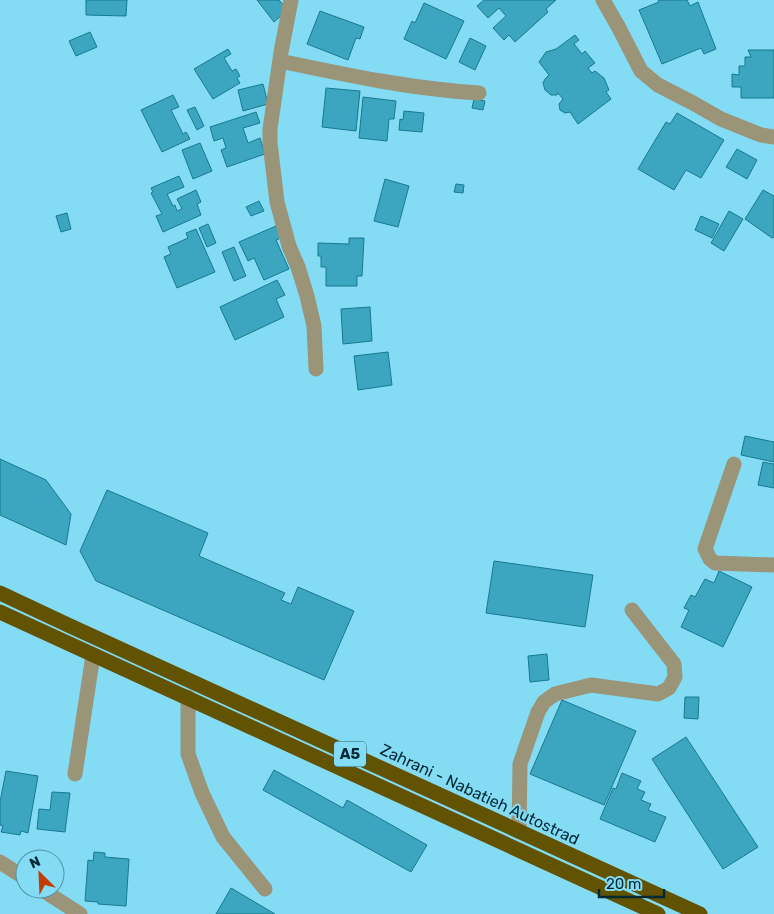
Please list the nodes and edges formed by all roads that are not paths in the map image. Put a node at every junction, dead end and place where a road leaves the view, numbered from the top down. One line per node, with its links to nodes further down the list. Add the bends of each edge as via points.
1 (291, 0): 3 (street)
2 (603, 0): 5 (street, via 641,71 658,86 720,119)
3 (280, 61): 4 (street, via 352,76); 6 (street, via 270,143 277,202 314,326)
4 (479, 93)
5 (774, 137)
6 (316, 370)
7 (734, 464): 8 (street, via 705,549 715,563)
8 (774, 565)
9 (0, 592): 15 (highway, Zahrani - Nabatieh Autostrad / A5)
10 (632, 610): 15 (street, via 674,664 675,677 669,688 658,694 591,685 555,694 544,702 520,764)
11 (0, 612): 12 (highway, Zahrani - Nabatieh Autostrad / A5)
12 (92, 655): 13 (highway, Zahrani - Nabatieh Autostrad / A5); 14 (street)
13 (188, 697): 18 (street, via 188,754 202,794 223,836); 21 (highway, Zahrani - Nabatieh Autostrad / A5)
14 (75, 774)
15 (519, 831): 22 (highway, Zahrani - Nabatieh Autostrad / A5)
16 (0, 862): 17 (street)
17 (15, 872)
18 (266, 889)
19 (57, 899): 20 (street)
20 (80, 914)
21 (658, 914)
22 (700, 914)

